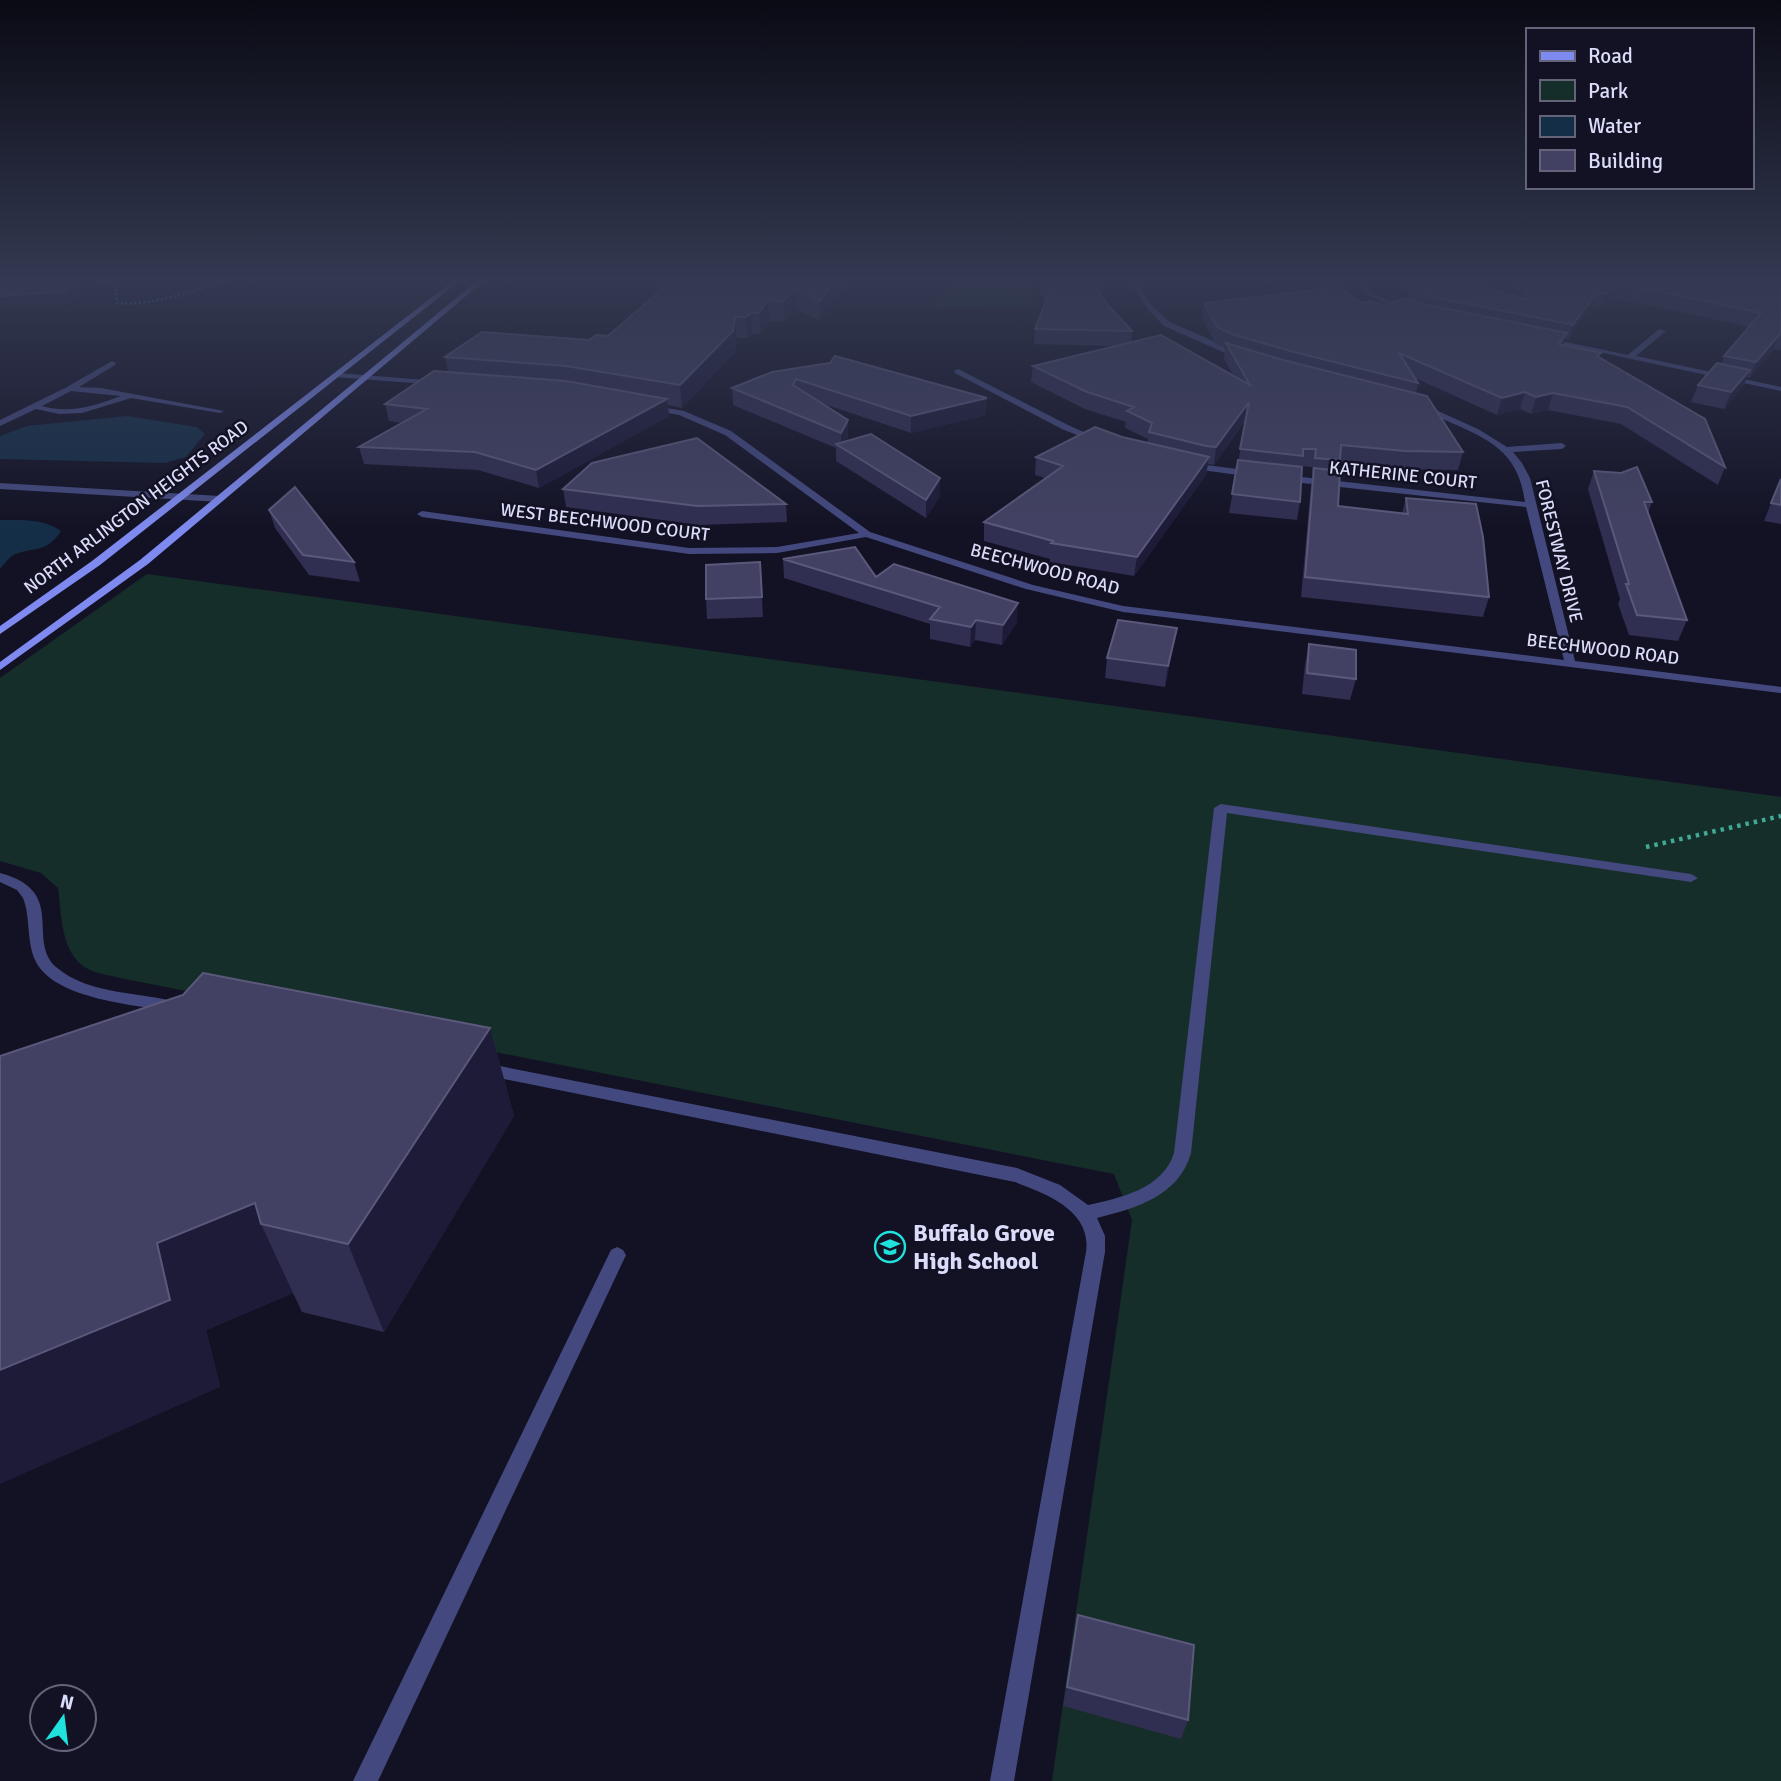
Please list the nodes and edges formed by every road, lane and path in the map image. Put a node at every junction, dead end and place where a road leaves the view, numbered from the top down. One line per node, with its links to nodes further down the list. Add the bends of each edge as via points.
1 (112, 363): 9 (street)
2 (353, 363): 6 (main road, NORTH ARLINGTON HEIGHTS ROAD)
3 (384, 363): 7 (main road)
4 (1658, 363): 10 (street)
5 (958, 371): 17 (street, via 1065,427)
6 (338, 375): 7 (street); 24 (main road, NORTH ARLINGTON HEIGHTS ROAD)
7 (368, 377): 8 (street); 25 (main road)
8 (451, 383)
9 (70, 389): 11 (street); 14 (street)
10 (1781, 390)
11 (130, 395): 14 (street, via 79,411 50,412); 15 (street)
12 (641, 405): 28 (street, BEECHWOOD ROAD, via 681,414 728,433)
13 (1416, 405): 19 (street, FORESTWAY DRIVE)
14 (35, 406): 16 (street)
15 (220, 411)
16 (0, 424)
17 (1113, 446)
18 (1562, 446): 19 (street)
19 (1504, 450): 26 (street, FORESTWAY DRIVE, via 1518,463 1527,482)
20 (1177, 463): 21 (street)
21 (1258, 475)
22 (1271, 476): 26 (street, KATHERINE COURT)
23 (0, 486): 24 (street)
24 (180, 497): 25 (street); 29 (main road, NORTH ARLINGTON HEIGHTS ROAD)
25 (220, 499): 31 (main road, via 144,562)
26 (1530, 505): 30 (street, FORESTWAY DRIVE)
27 (422, 514): 28 (street, WEST BEECHWOOD COURT, via 689,551 777,550)
28 (867, 534): 30 (street, BEECHWOOD ROAD, via 1030,587 1123,609)
29 (0, 631)
30 (1570, 663): 32 (street, BEECHWOOD ROAD)
31 (0, 667)
32 (1781, 690)
33 (1781, 816): 34 (path)
34 (1644, 848)
35 (0, 877): 37 (street, via 23,887 33,901 46,967 68,984)
36 (1691, 878): 39 (street, via 1221,808 1180,1161 1159,1188 1128,1204)
37 (192, 1010)
38 (462, 1064): 39 (street, via 1017,1175 1057,1190)
39 (1085, 1213): 42 (street, via 1097,1238)
40 (617, 1255): 41 (street)
41 (365, 1781)
42 (1002, 1781)

